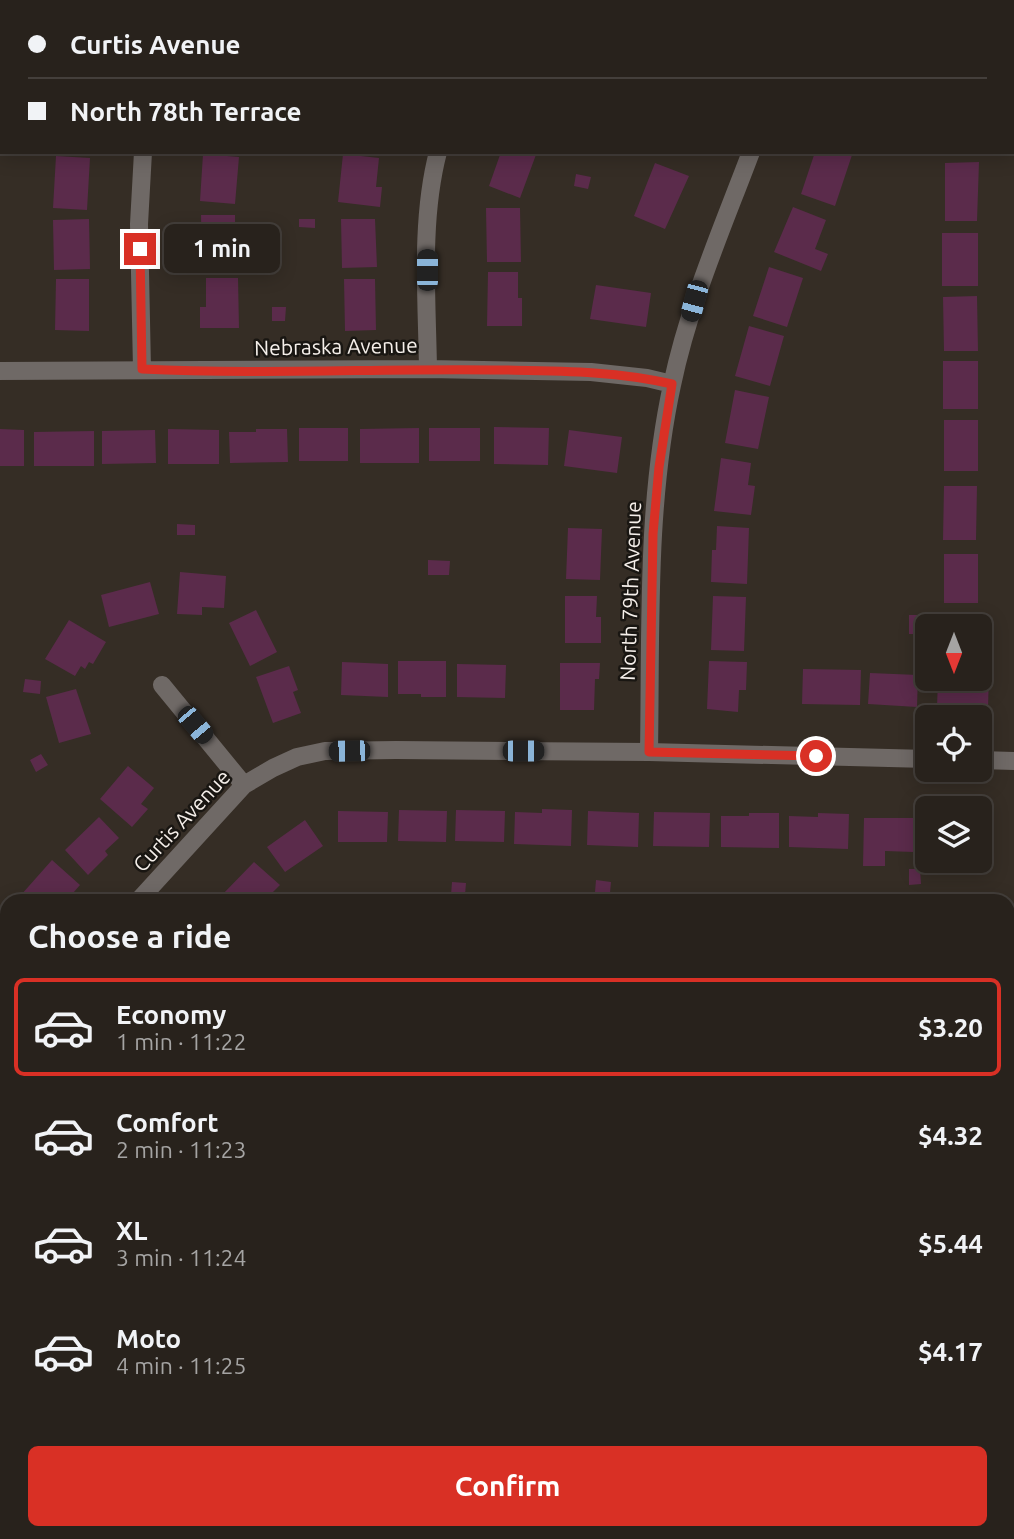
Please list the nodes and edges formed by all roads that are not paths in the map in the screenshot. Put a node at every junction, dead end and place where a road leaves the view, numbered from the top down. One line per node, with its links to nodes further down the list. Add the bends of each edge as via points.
1 (144, 154): 4 (street, via 139,225)
2 (438, 154): 5 (street, via 427,245)
3 (750, 154): 7 (street, North 79th Avenue, via 694,301)
4 (142, 369): 5 (street, Nebraska Avenue); 6 (street, Nebraska Avenue)
5 (428, 369): 7 (street, Nebraska Avenue, via 591,372)
6 (0, 371)
7 (672, 384): 9 (street, North 79th Avenue, via 653,534)
8 (162, 685): 13 (street)
9 (649, 752): 10 (street, Curtis Avenue); 13 (street, Curtis Avenue, via 326,751 298,757)
10 (915, 759)
11 (992, 760): 12 (street)
12 (1014, 761)
13 (244, 786): 14 (street, Curtis Avenue)
14 (144, 894)

